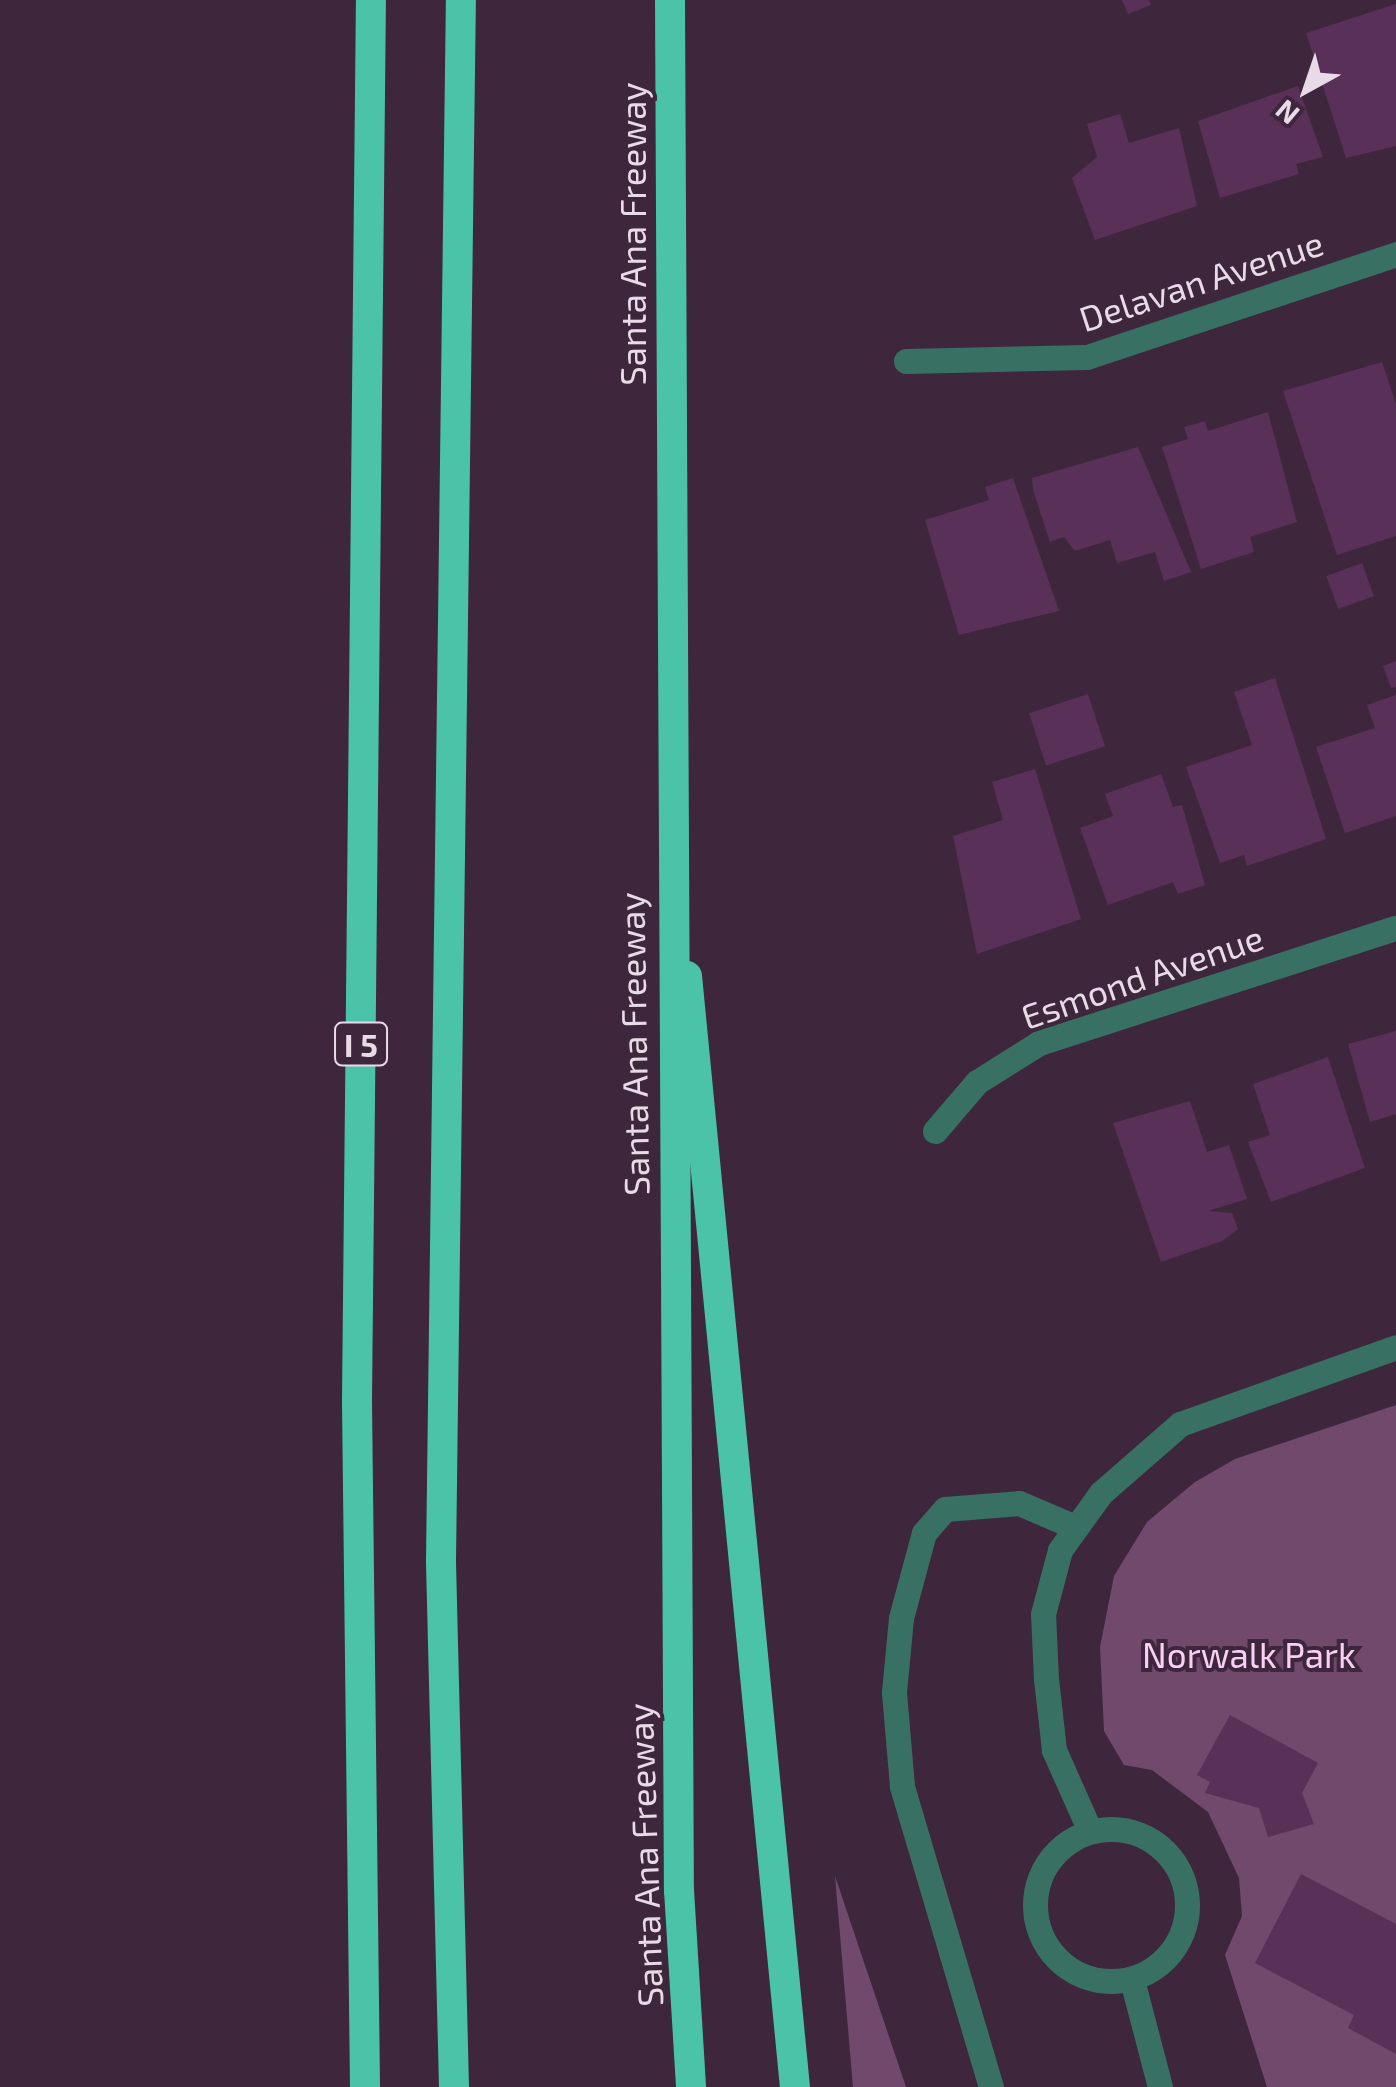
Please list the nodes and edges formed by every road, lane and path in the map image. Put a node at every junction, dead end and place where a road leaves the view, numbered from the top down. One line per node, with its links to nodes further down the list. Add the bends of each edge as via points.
1 (371, 0): 13 (highway, I 5, via 357,1400)
2 (462, 0): 14 (highway, via 441,1561)
3 (670, 0): 6 (highway, Santa Ana Freeway)
4 (1396, 254): 5 (street, Delavan Avenue, via 1087,356)
5 (906, 361)
6 (668, 789): 15 (highway, Santa Ana Freeway, via 679,1890); 16 (highway)
7 (1396, 928): 8 (street, Esmond Avenue, via 1039,1043 978,1082)
8 (936, 1131)
9 (1396, 1347): 10 (street, via 1180,1424)
10 (1075, 1527): 11 (street, via 1043,1614 1046,1679 1054,1750); 17 (street, via 1019,1503 945,1509 924,1533 901,1618 894,1692 902,1786)
11 (1090, 1831): 12 (street, via 1040,1873 1038,1931 1084,1976); 12 (street, via 1132,1832 1180,1872 1184,1929 1172,1951)
12 (1132, 1980): 18 (street)
13 (365, 2087)
14 (454, 2087)
15 (691, 2087)
16 (795, 2087)
17 (990, 2087)
18 (1160, 2087)

